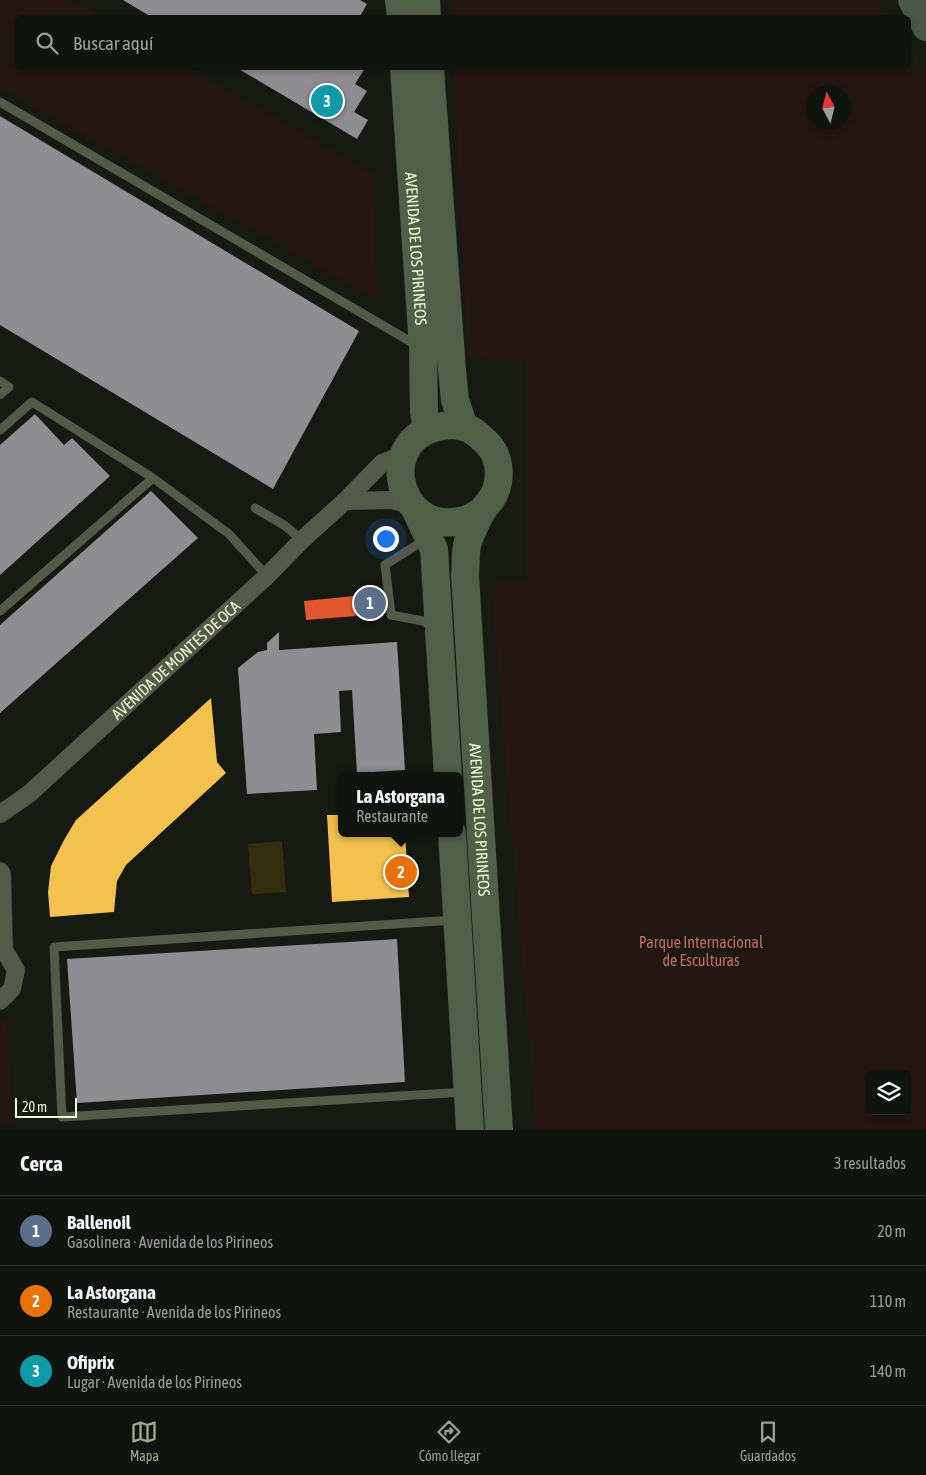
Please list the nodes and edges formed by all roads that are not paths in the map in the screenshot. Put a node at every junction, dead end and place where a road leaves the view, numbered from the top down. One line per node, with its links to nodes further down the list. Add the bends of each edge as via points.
1 (399, 0): 4 (main road)
2 (426, 0): 5 (main road)
3 (912, 0): 6 (highway)
4 (401, 15)
5 (427, 15)
6 (926, 27)
7 (404, 70): 10 (main road, AVENIDA DE LOS PIRINEOS)
8 (430, 70): 13 (main road, AVENIDA DE LOS PIRINEOS, via 454,393)
9 (0, 102): 10 (lane)
10 (423, 348): 15 (main road, AVENIDA DE LOS PIRINEOS)
11 (0, 382): 12 (lane, via 9,387)
12 (0, 395)
13 (464, 427): 15 (main road, via 445,425); 21 (main road, via 480,435 498,464 493,498)
14 (0, 430): 17 (lane, via 32,402)
15 (426, 430): 16 (main road)
16 (404, 454): 18 (street, AVENIDA DE MONTES DE OCA, via 382,463); 19 (main road, via 401,483)
17 (153, 478): 24 (lane, via 229,534); 25 (lane)
18 (346, 501): 19 (street, via 391,500); 23 (street, AVENIDA DE MONTES DE OCA)
19 (413, 507): 21 (main road, via 430,519 448,523 465,520); 22 (main road, AVENIDA DE LOS PIRINEOS)
20 (255, 508): 23 (lane)
21 (481, 512): 36 (main road, AVENIDA DE LOS PIRINEOS, via 467,543 465,575)
22 (428, 537): 26 (main road, AVENIDA DE LOS PIRINEOS, via 434,549); 26 (lane, via 385,565 391,615 423,621)
23 (302, 540): 24 (street, AVENIDA DE MONTES DE OCA)
24 (267, 576): 28 (street, AVENIDA DE MONTES DE OCA, via 29,794)
25 (0, 611)
26 (439, 632): 27 (main road, AVENIDA DE LOS PIRINEOS)
27 (448, 772)
28 (0, 814)
29 (452, 837): 31 (main road, AVENIDA DE LOS PIRINEOS)
30 (0, 871): 32 (street)
31 (457, 919): 34 (main road, AVENIDA DE LOS PIRINEOS); 34 (lane, via 54,947 62,1117)
32 (2, 951): 33 (street, via 16,970 12,989)
33 (0, 1002)
34 (467, 1092): 35 (main road, AVENIDA DE LOS PIRINEOS)
35 (470, 1130)
36 (498, 1130)

